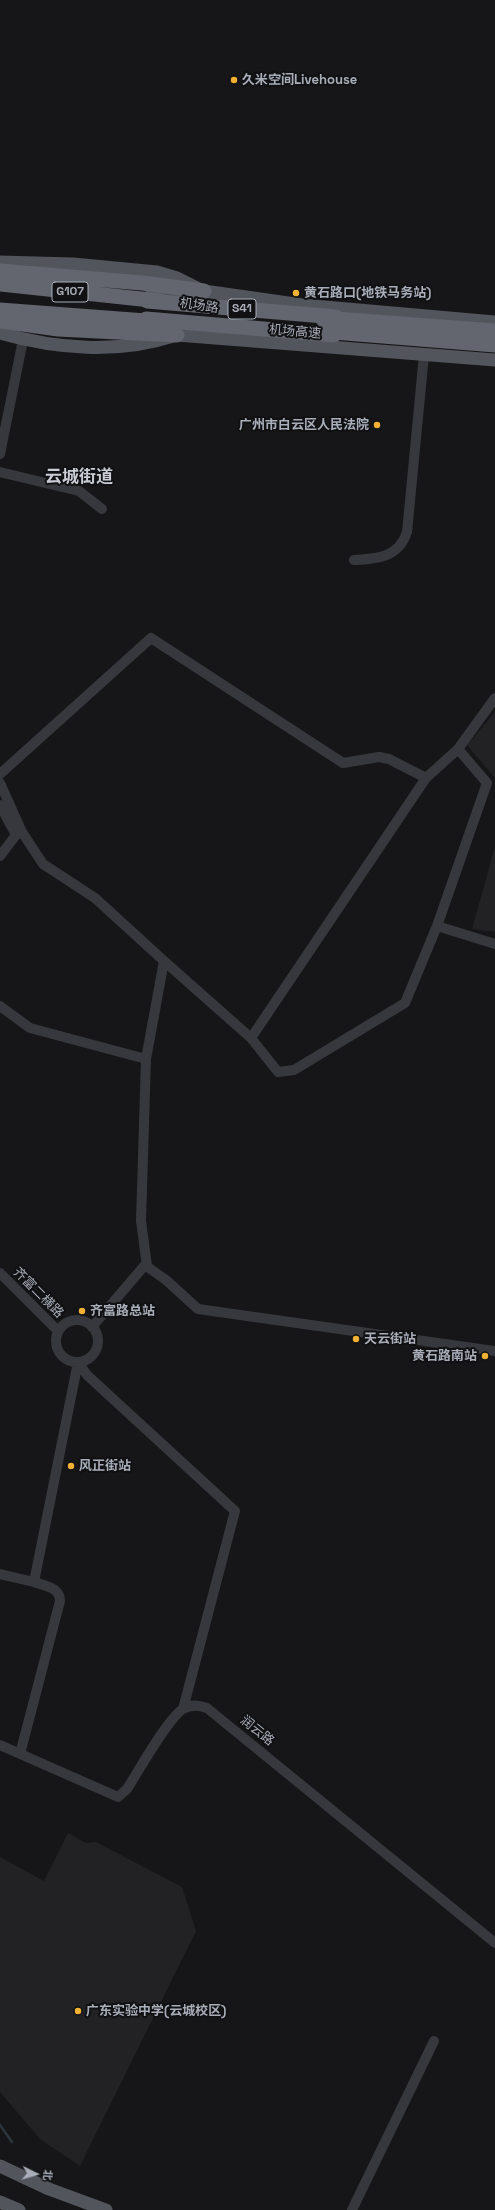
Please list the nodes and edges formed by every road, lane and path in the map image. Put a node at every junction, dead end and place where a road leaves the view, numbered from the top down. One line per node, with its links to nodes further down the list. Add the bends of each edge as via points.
1 (0, 262): 5 (main road, via 73,264 157,272 177,278)
2 (0, 272): 5 (highway, via 142,282)
3 (0, 284): 6 (highway, 机场路 / G107)
4 (0, 289): 14 (highway, 机场高速 / S41, bridge)
5 (204, 292): 6 (main road); 12 (main road, via 302,305)
6 (141, 298): 9 (highway, 机场路 / G107)
7 (0, 306): 18 (highway, 机场高速 / S41, bridge)
8 (0, 310): 11 (highway, 机场路 / G107)
9 (222, 317): 11 (highway, 机场路 / G107); 13 (highway, 机场路); 16 (main road)
10 (0, 321): 16 (highway, via 58,329)
11 (134, 321): 16 (main road)
12 (495, 322)
13 (354, 328): 14 (highway, 机场路); 18 (highway, 机场路)
14 (495, 330)
15 (0, 333): 17 (main road)
16 (177, 335): 17 (main road, via 126,348); 19 (main road)
17 (23, 340): 21 (street)
18 (495, 347)
19 (424, 354): 20 (main road); 24 (street, via 407,532 404,540 386,556)
20 (495, 360)
21 (0, 454)
22 (0, 472): 23 (street, via 79,491)
23 (102, 509)
24 (354, 560)
25 (495, 698): 26 (street)
26 (458, 749): 28 (street); 33 (street, via 487,783)
27 (0, 774): 28 (street, via 151,638 343,763 379,757 389,759)
28 (426, 778): 37 (street)
29 (0, 783): 31 (street)
30 (0, 805): 31 (street)
31 (19, 834): 32 (street); 35 (street, via 44,864 95,898)
32 (0, 856)
33 (437, 926): 34 (street); 37 (street, via 405,1003 294,1070 278,1072)
34 (495, 944)
35 (164, 961): 37 (street); 38 (street)
36 (0, 1006): 38 (street, via 30,1028)
37 (251, 1038)
38 (146, 1059): 39 (street, via 140,1221)
39 (147, 1266): 41 (street, via 145,1265); 43 (street, via 198,1309)
40 (0, 1273): 42 (street, 齐富二横路)
41 (92, 1327): 42 (street, via 75,1320 65,1324); 44 (street, via 97,1335 97,1347 91,1357)
42 (58, 1331): 44 (street, via 56,1343 60,1355 71,1362)
43 (495, 1351)
44 (78, 1362): 46 (street); 47 (street, via 87,1375 235,1512)
45 (0, 1574): 46 (street)
46 (34, 1582): 49 (street, via 57,1590 60,1601)
47 (183, 1709): 49 (street, via 171,1721 127,1789 118,1797); 50 (street, 润云路, via 196,1704 207,1708)
48 (0, 1745): 49 (street)
49 (20, 1754)
50 (495, 1943)
51 (434, 2041): 56 (street)
52 (0, 2166): 55 (main road, via 49,2189)
53 (0, 2202): 54 (main road)
54 (19, 2210)
55 (106, 2210)
56 (352, 2210)

